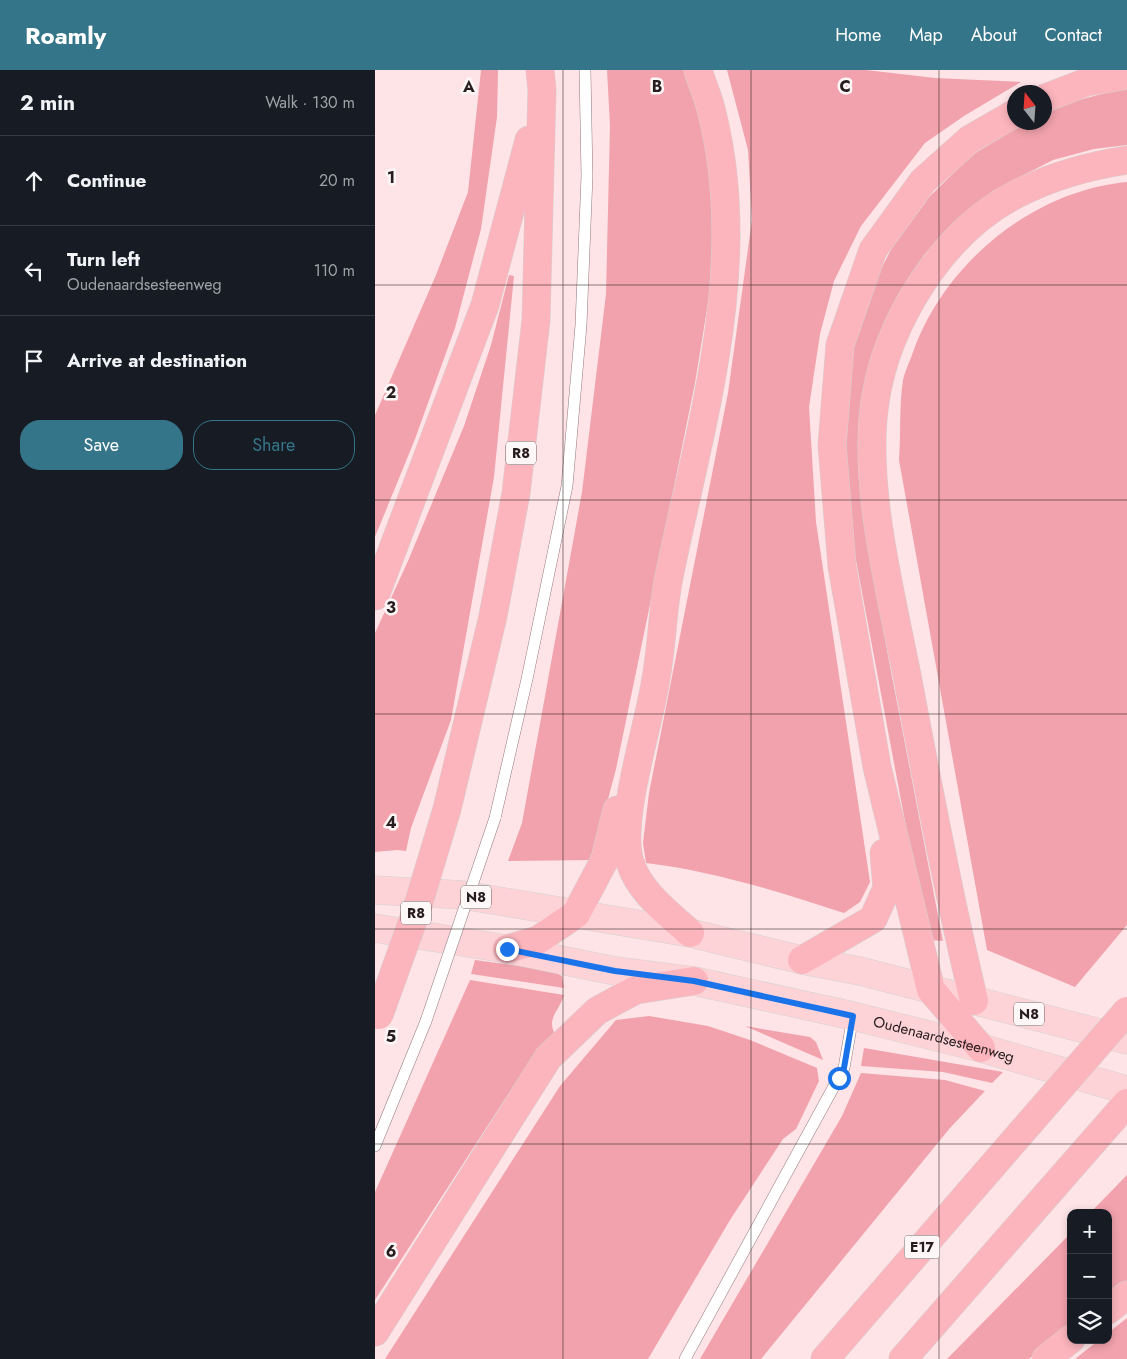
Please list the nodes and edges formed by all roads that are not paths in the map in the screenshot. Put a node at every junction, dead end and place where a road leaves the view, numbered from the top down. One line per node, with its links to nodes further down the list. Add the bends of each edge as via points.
1 (585, 70): 27 (lane, bridge, via 587,176 582,305 567,486 495,818 426,1021)
2 (697, 70): 9 (highway, via 712,111 722,160 726,209 725,261 712,375)
3 (1127, 75): 5 (highway, via 1087,82)
4 (541, 80): 8 (highway, R8, via 485,305); 22 (highway, R8, bridge, via 536,320 516,493 493,616 447,809 415,915)
5 (1052, 95)
6 (1007, 117): 10 (highway, via 970,139 923,180 873,250 840,345 833,455 842,566)
7 (1127, 160): 19 (highway, via 1087,166 1047,180 1012,196 980,219 930,270 911,300 895,333 875,401 875,501 922,755)
8 (375, 596)
9 (664, 612): 12 (highway, via 605,859); 14 (highway, via 656,683 625,829 630,862 647,892)
10 (877, 767): 16 (highway, via 887,888 873,919); 18 (highway)
11 (375, 890): 12 (main road, N8, via 463,895)
12 (576, 914): 14 (main road, N8); 15 (highway, via 538,940)
13 (375, 928): 15 (main road, Oudenaardsesteenweg)
14 (690, 933): 16 (main road, N8)
15 (507, 949): 17 (main road, Oudenaardsesteenweg, via 615,971)
16 (802, 960): 18 (main road, N8)
17 (694, 981): 21 (main road, Oudenaardsesteenweg); 30 (highway, via 636,990 597,1010 548,1058)
18 (931, 990): 19 (main road, N8); 24 (highway)
19 (974, 1000): 23 (main road, N8)
20 (1127, 1011): 33 (highway, E17, bridge)
21 (853, 1016): 24 (main road, Oudenaardsesteenweg); 32 (lane, via 844,1068)
22 (377, 1020)
23 (1127, 1040)
24 (981, 1048): 25 (main road, Oudenaardsesteenweg)
25 (1127, 1090)
26 (1127, 1103): 34 (highway)
27 (375, 1146)
28 (1127, 1295): 29 (highway)
29 (1112, 1307)
30 (375, 1332)
31 (1067, 1342): 35 (highway)
32 (685, 1359)
33 (825, 1359)
34 (903, 1359)
35 (1046, 1359)

